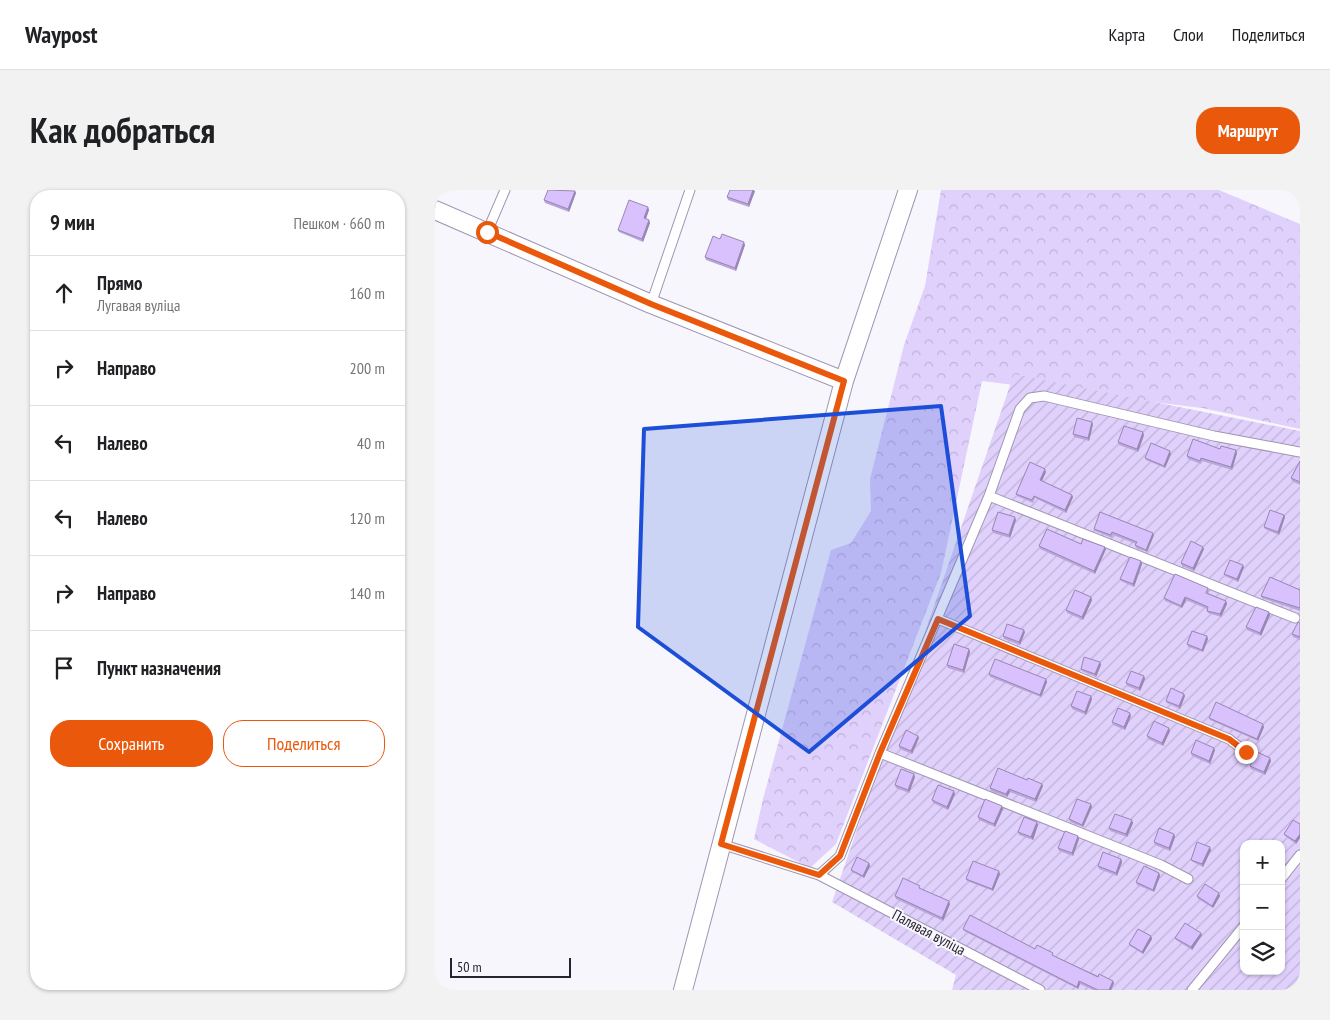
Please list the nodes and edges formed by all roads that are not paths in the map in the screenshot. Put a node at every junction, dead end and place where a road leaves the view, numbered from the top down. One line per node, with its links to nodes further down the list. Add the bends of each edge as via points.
1 (505, 190): 5 (lane)
2 (690, 190): 6 (lane)
3 (908, 190): 7 (street)
4 (435, 210): 5 (street)
5 (487, 232): 6 (street)
6 (651, 304): 7 (street)
7 (844, 381): 14 (street)
8 (1300, 452): 9 (lane, via 1213,436 1043,396 1030,398 1020,410)
9 (989, 496): 10 (lane); 11 (lane)
10 (1295, 618)
11 (938, 619): 12 (lane, via 1229,739); 13 (lane)
12 (1246, 752)
13 (880, 753): 16 (lane, via 840,856); 18 (lane)
14 (721, 844): 16 (lane, Палявая вуліца); 20 (street)
15 (1300, 855): 17 (lane)
16 (819, 875): 21 (lane, Палявая вуліца)
17 (1285, 875)
18 (1189, 879)
19 (1241, 930): 22 (lane)
20 (683, 990)
21 (1040, 990)
22 (1192, 990)

